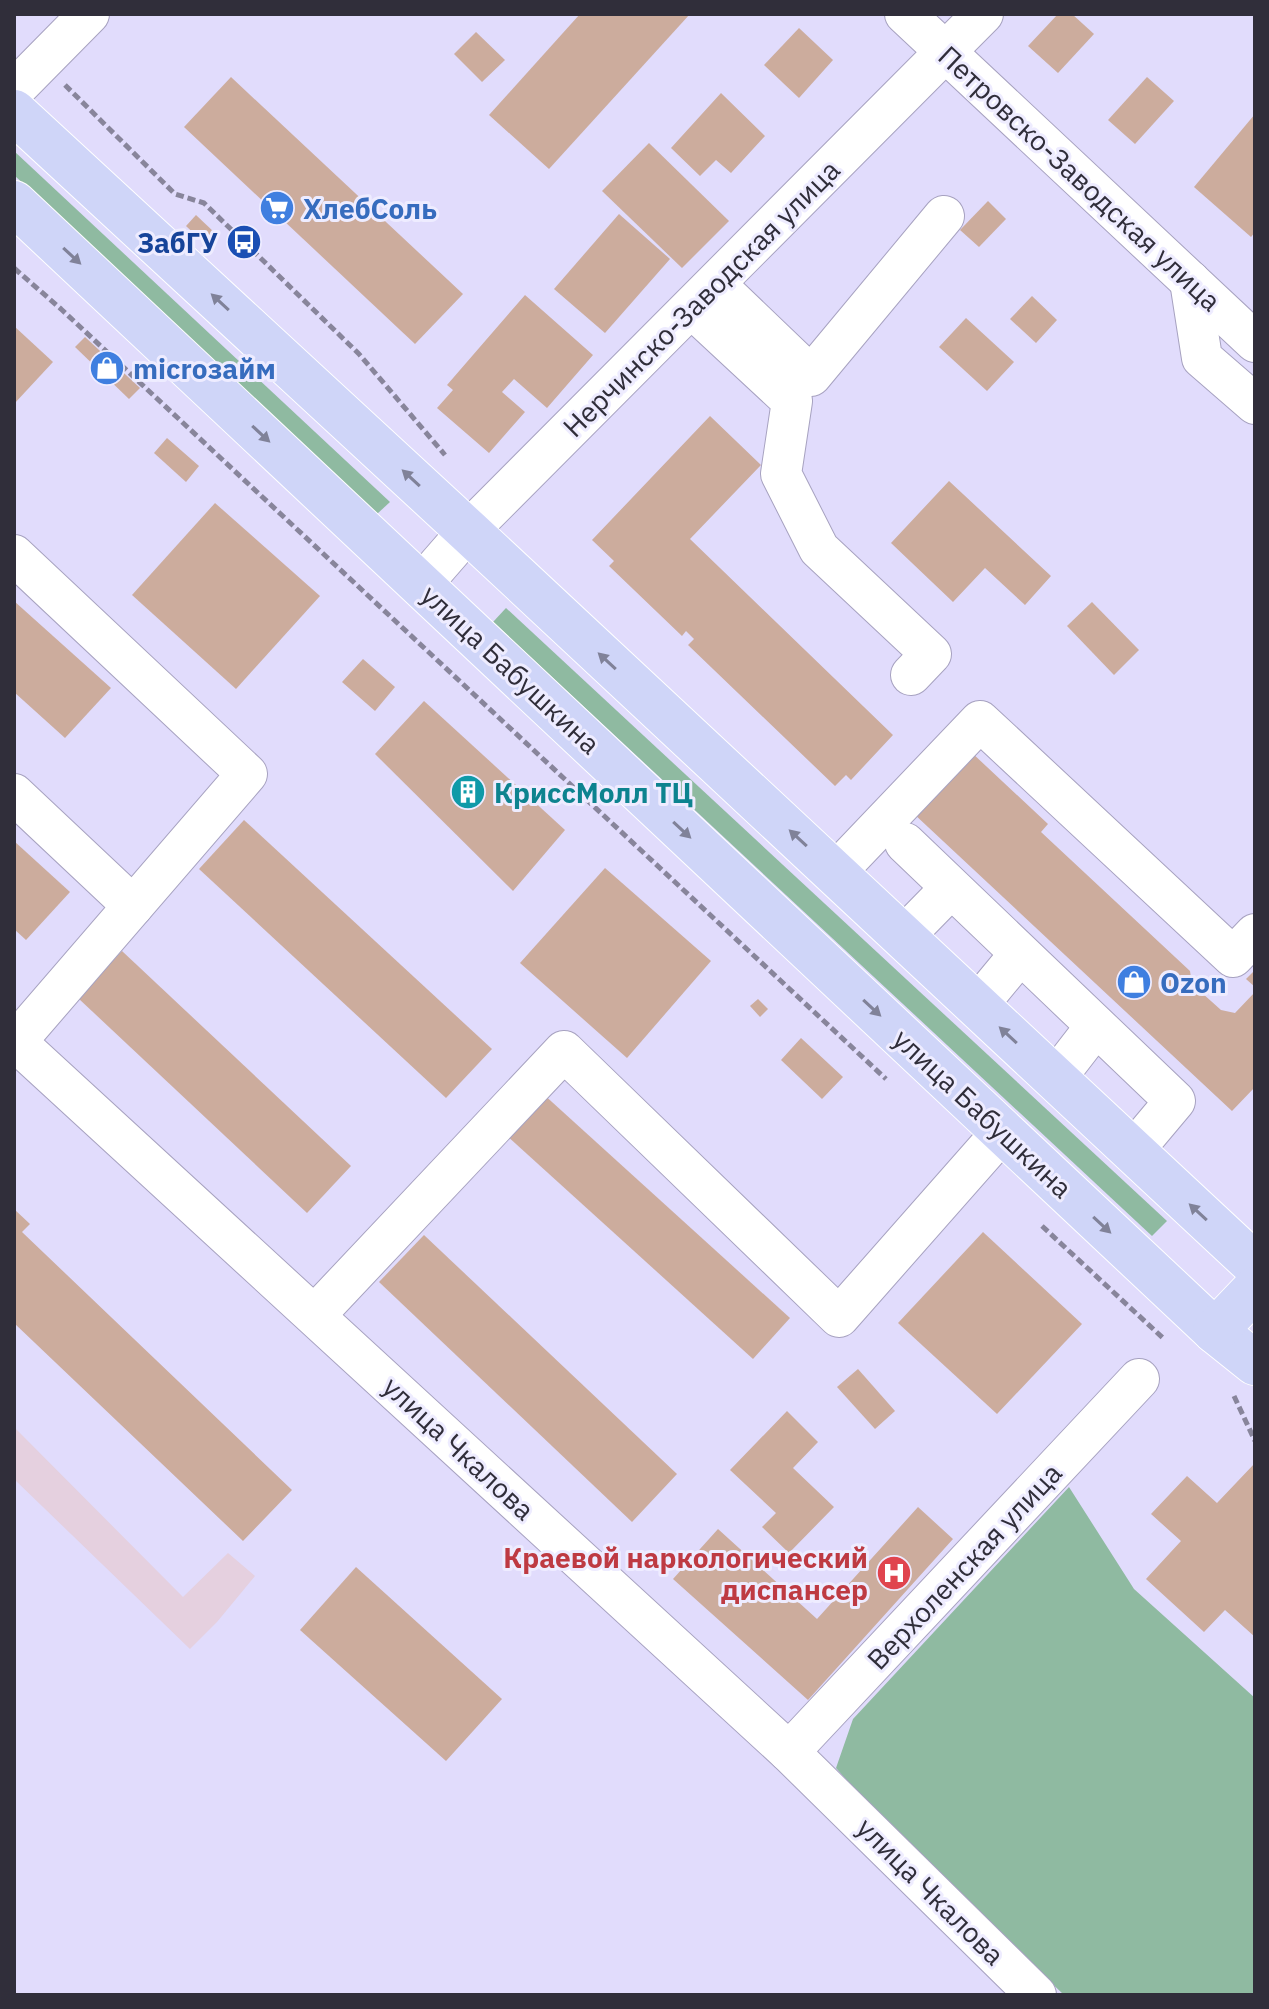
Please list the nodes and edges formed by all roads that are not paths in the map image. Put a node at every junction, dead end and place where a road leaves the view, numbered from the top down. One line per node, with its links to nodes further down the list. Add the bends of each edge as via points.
1 (89, 14): 5 (street)
2 (905, 14): 4 (street, Петровско-Заводская улица)
3 (983, 14): 4 (street, Нерчинско-Заводская улица)
4 (947, 52): 9 (street, Петровско-Заводская улица); 10 (street, Нерчинско-Заводская улица)
5 (14, 90)
6 (14, 112): 13 (main road, one-way to 6)
7 (14, 203): 15 (main road, улица Бабушкина, one-way to 15)
8 (944, 216): 10 (street, via 811,376)
9 (1190, 281): 11 (street, Петровско-Заводская улица); 12 (street, via 1202,358)
10 (703, 296): 13 (street, Нерчинско-Заводская улица); 16 (street, via 792,401 781,474 819,549 931,654)
11 (1255, 342)
12 (1255, 404)
13 (468, 531): 15 (street, Нерчинско-Заводская улица); 19 (main road, one-way to 13)
14 (14, 555): 21 (street, via 247,774)
15 (421, 585): 29 (main road, улица Бабушкина, one-way to 29)
16 (911, 675)
17 (14, 794): 21 (street)
18 (905, 843): 20 (street)
19 (835, 873): 22 (street, via 980,721 1233,957); 23 (main road)
20 (951, 888): 23 (street); 24 (street)
21 (133, 906): 27 (street)
22 (1255, 934)
23 (903, 937): 25 (main road)
24 (1020, 954): 25 (street); 26 (street)
25 (977, 1006): 28 (main road, one-way to 25)
26 (1096, 1026): 28 (street); 30 (street, via 1175,1101)
27 (15, 1042): 33 (street, улица Чкалова)
28 (1055, 1079): 30 (main road)
29 (1003, 1131): 33 (street, via 839,1317 564,1051); 34 (main road, улица Бабушкина, one-way to 34)
30 (1133, 1151): 31 (main road, one-way to 30)
31 (1255, 1265)
32 (1255, 1289): 34 (main road)
33 (315, 1315): 37 (street, улица Чкалова)
34 (1215, 1331): 35 (main road, улица Бабушкина)
35 (1240, 1376)
36 (1139, 1379): 37 (street, Верхоленская улица)
37 (789, 1752): 38 (street, улица Чкалова)
38 (1036, 1995)

